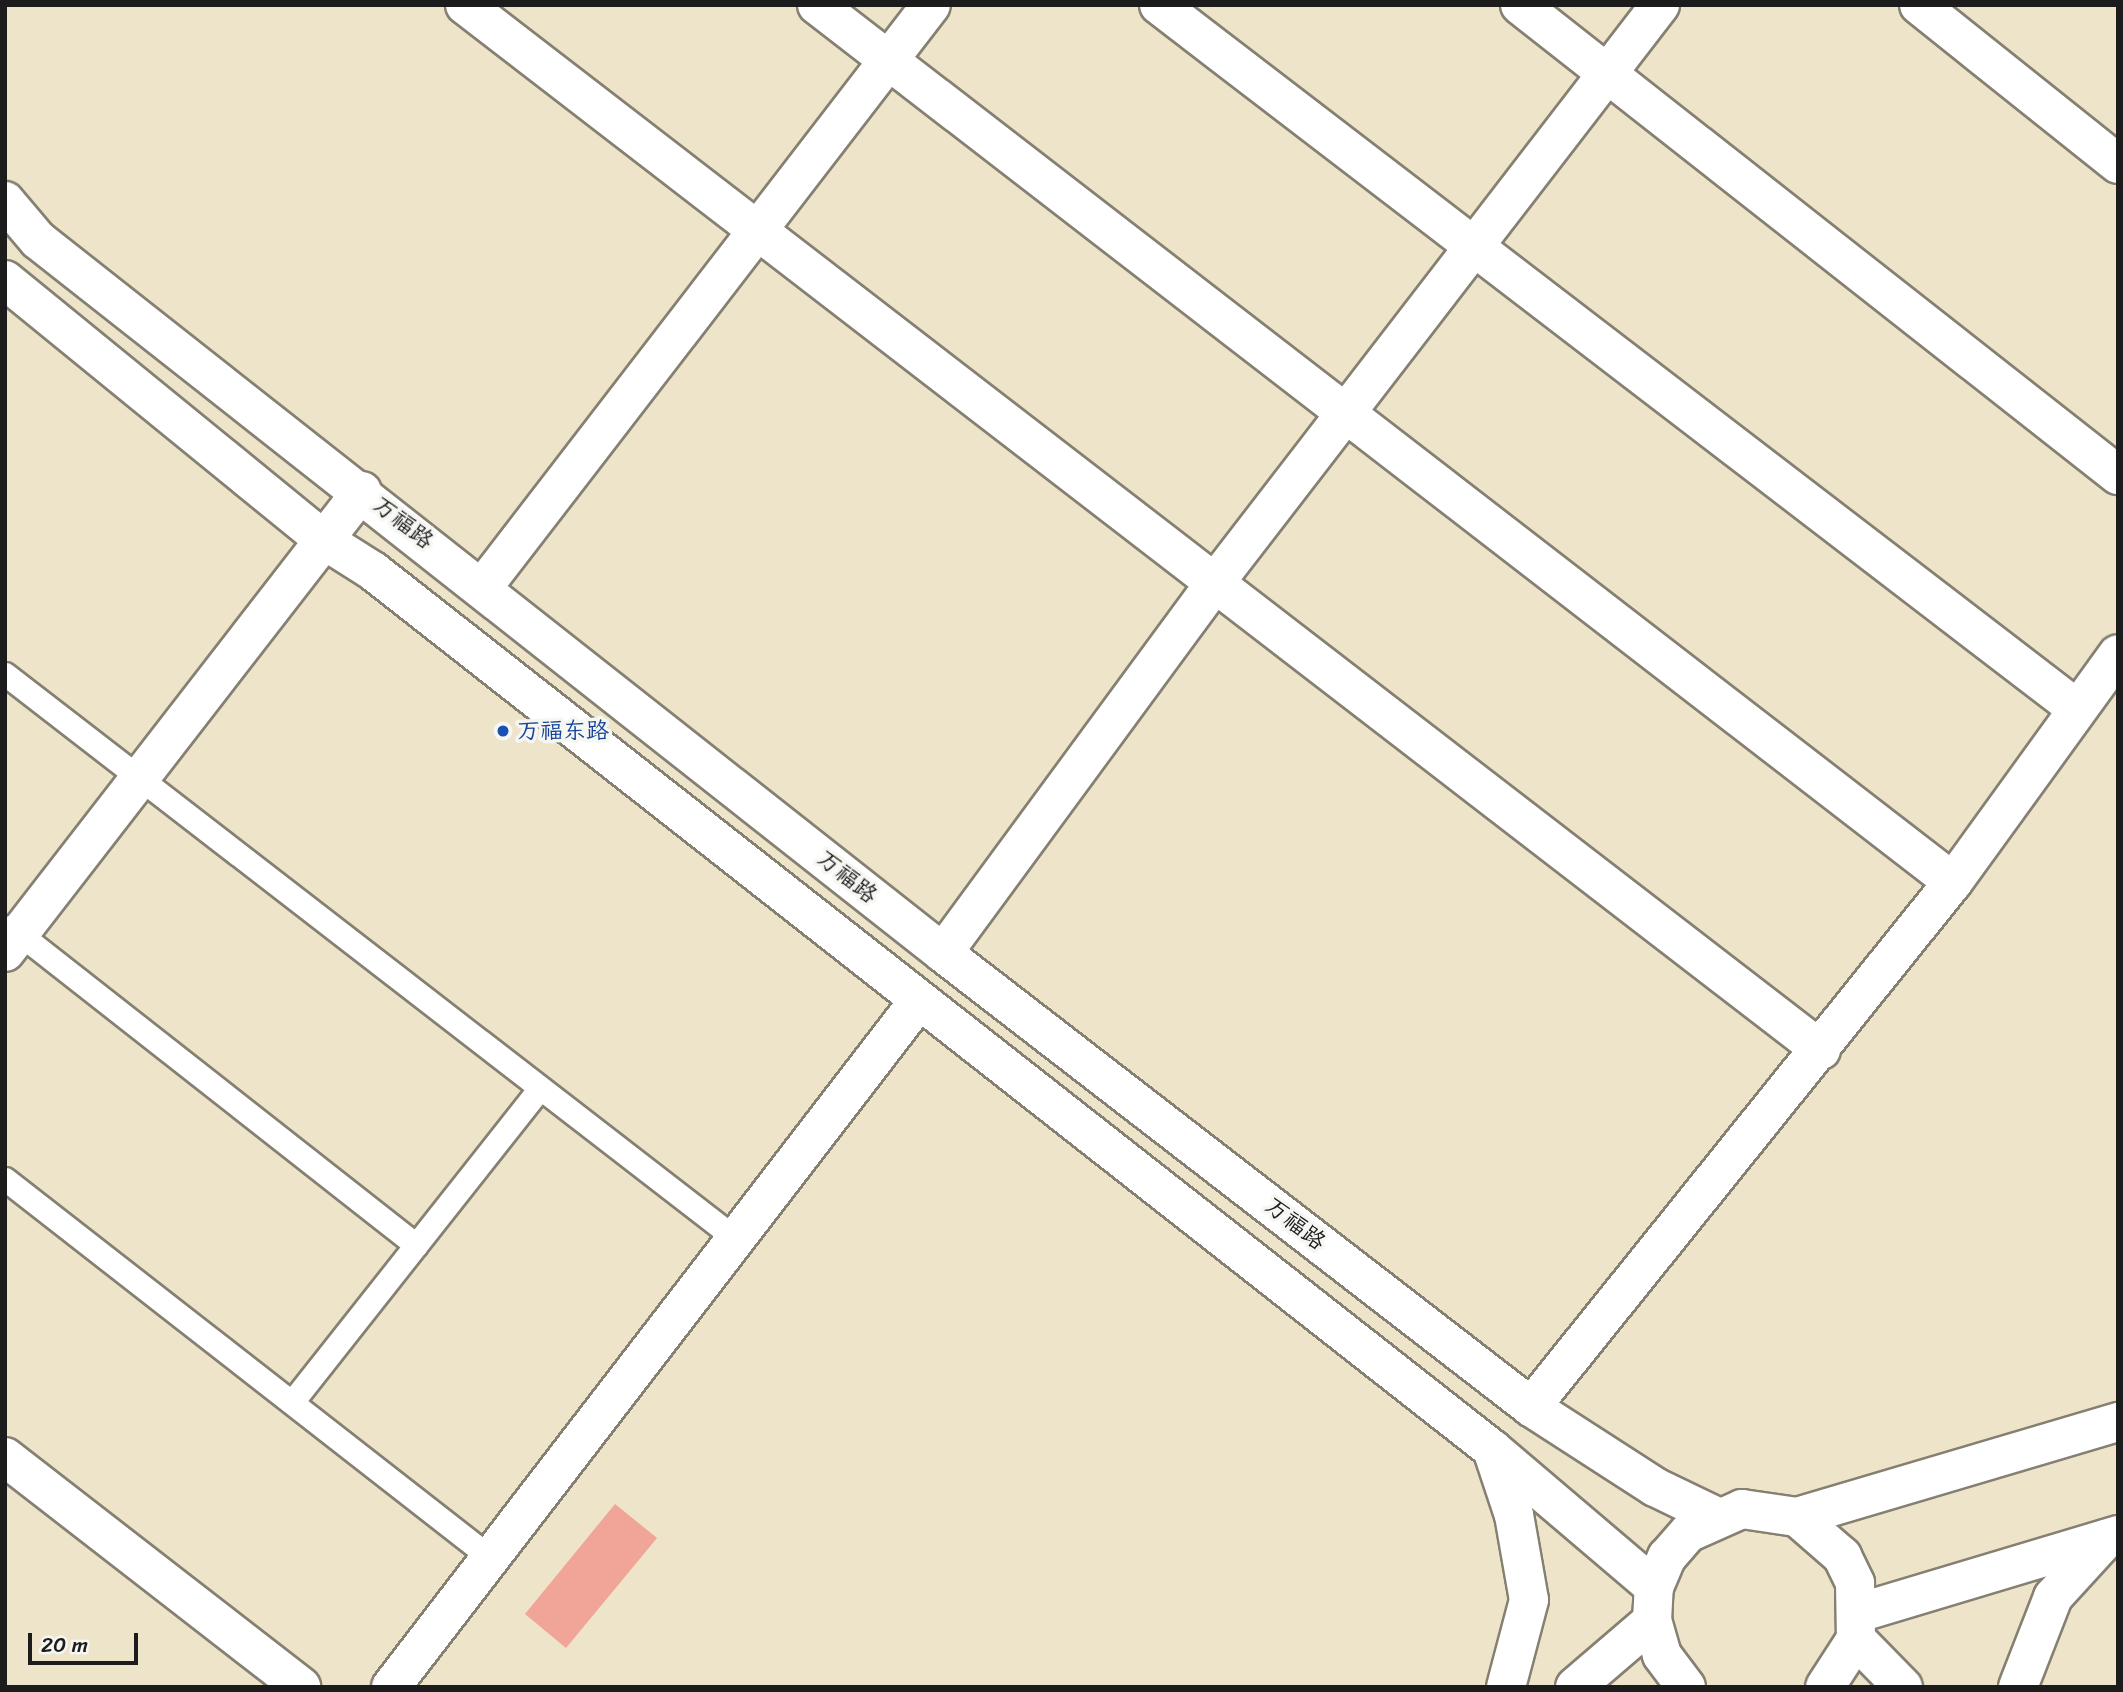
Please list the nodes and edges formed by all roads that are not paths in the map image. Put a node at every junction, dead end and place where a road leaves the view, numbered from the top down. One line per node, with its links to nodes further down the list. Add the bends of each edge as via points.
1 (465, 5): 12 (street)
2 (817, 5): 8 (street)
3 (931, 5): 8 (street)
4 (1159, 5): 13 (street)
5 (1520, 5): 9 (street)
6 (1660, 5): 9 (street)
7 (1919, 5): 10 (street)
8 (888, 60): 12 (street); 15 (street)
9 (1608, 72): 13 (street); 16 (street)
10 (2118, 164)
11 (5, 201): 17 (street, 万福路, via 38,240)
12 (756, 232): 19 (street); 20 (street)
13 (1475, 245): 15 (street); 23 (street)
14 (5, 280): 18 (street)
15 (1345, 414): 19 (street); 25 (street)
16 (2118, 475)
17 (362, 491): 18 (street); 20 (street, 万福路)
18 (324, 540): 24 (street); 28 (street, via 373,571)
19 (1214, 584): 27 (street); 29 (street)
20 (483, 587): 27 (street, 万福路)
21 (2118, 654): 23 (street)
22 (5, 674): 24 (lane)
23 (2077, 709): 25 (street)
24 (137, 781): 26 (street); 30 (lane)
25 (1953, 882): 29 (street)
26 (10, 936): 33 (lane)
27 (943, 953): 35 (street, 万福路)
28 (917, 1003): 32 (street); 37 (street)
29 (1821, 1049): 35 (street)
30 (540, 1088): 32 (lane); 33 (lane)
31 (5, 1179): 34 (lane)
32 (736, 1239): 42 (street)
33 (416, 1245): 34 (lane)
34 (292, 1402): 42 (lane)
35 (1531, 1407): 39 (street, 万福路, via 1644,1481)
36 (2118, 1422): 40 (street)
37 (1492, 1449): 43 (street); 47 (street, via 1514,1515 1529,1600)
38 (5, 1457): 45 (street)
39 (1715, 1516): 40 (street, via 1761,1509); 43 (street, via 1674,1549)
40 (1797, 1517): 44 (street, via 1842,1556)
41 (2112, 1537): 44 (street); 52 (street, via 2053,1597)
42 (491, 1558): 46 (street)
43 (1653, 1604): 48 (street); 49 (street, via 1662,1655)
44 (1857, 1626): 50 (street); 51 (street)
45 (301, 1687)
46 (391, 1687)
47 (1506, 1687)
48 (1575, 1687)
49 (1686, 1687)
50 (1825, 1687)
51 (1903, 1687)
52 (2018, 1687)

